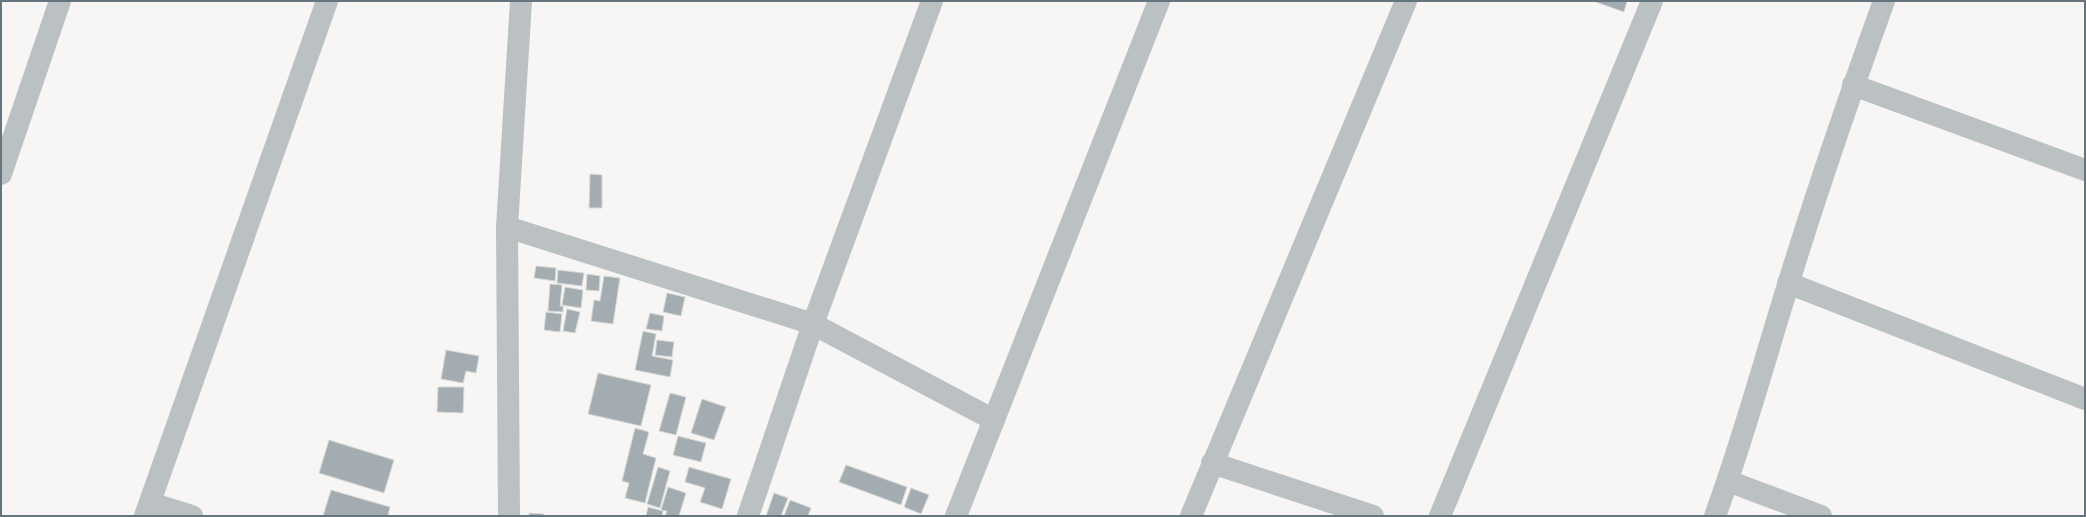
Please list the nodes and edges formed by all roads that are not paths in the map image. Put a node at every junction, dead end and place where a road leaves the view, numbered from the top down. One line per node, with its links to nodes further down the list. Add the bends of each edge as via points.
1 (60, 1): 11 (street)
2 (327, 1): 19 (street)
3 (521, 1): 12 (street)
4 (932, 1): 14 (street)
5 (1160, 1): 16 (street)
6 (1406, 1): 17 (street)
7 (1652, 1): 26 (street)
8 (1884, 1): 9 (street)
9 (1854, 85): 10 (street); 13 (street)
10 (2085, 170)
11 (1, 174)
12 (507, 227): 14 (street); 21 (street)
13 (1788, 283): 15 (street); 18 (street)
14 (814, 324): 16 (street); 22 (street)
15 (2085, 399)
16 (994, 420): 23 (street)
17 (1212, 464): 24 (street); 25 (street)
18 (1728, 480): 27 (street); 28 (street)
19 (148, 510): 20 (street)
20 (192, 516)
21 (509, 516)
22 (748, 516)
23 (956, 516)
24 (1191, 516)
25 (1373, 516)
26 (1440, 516)
27 (1715, 516)
28 (1821, 516)

